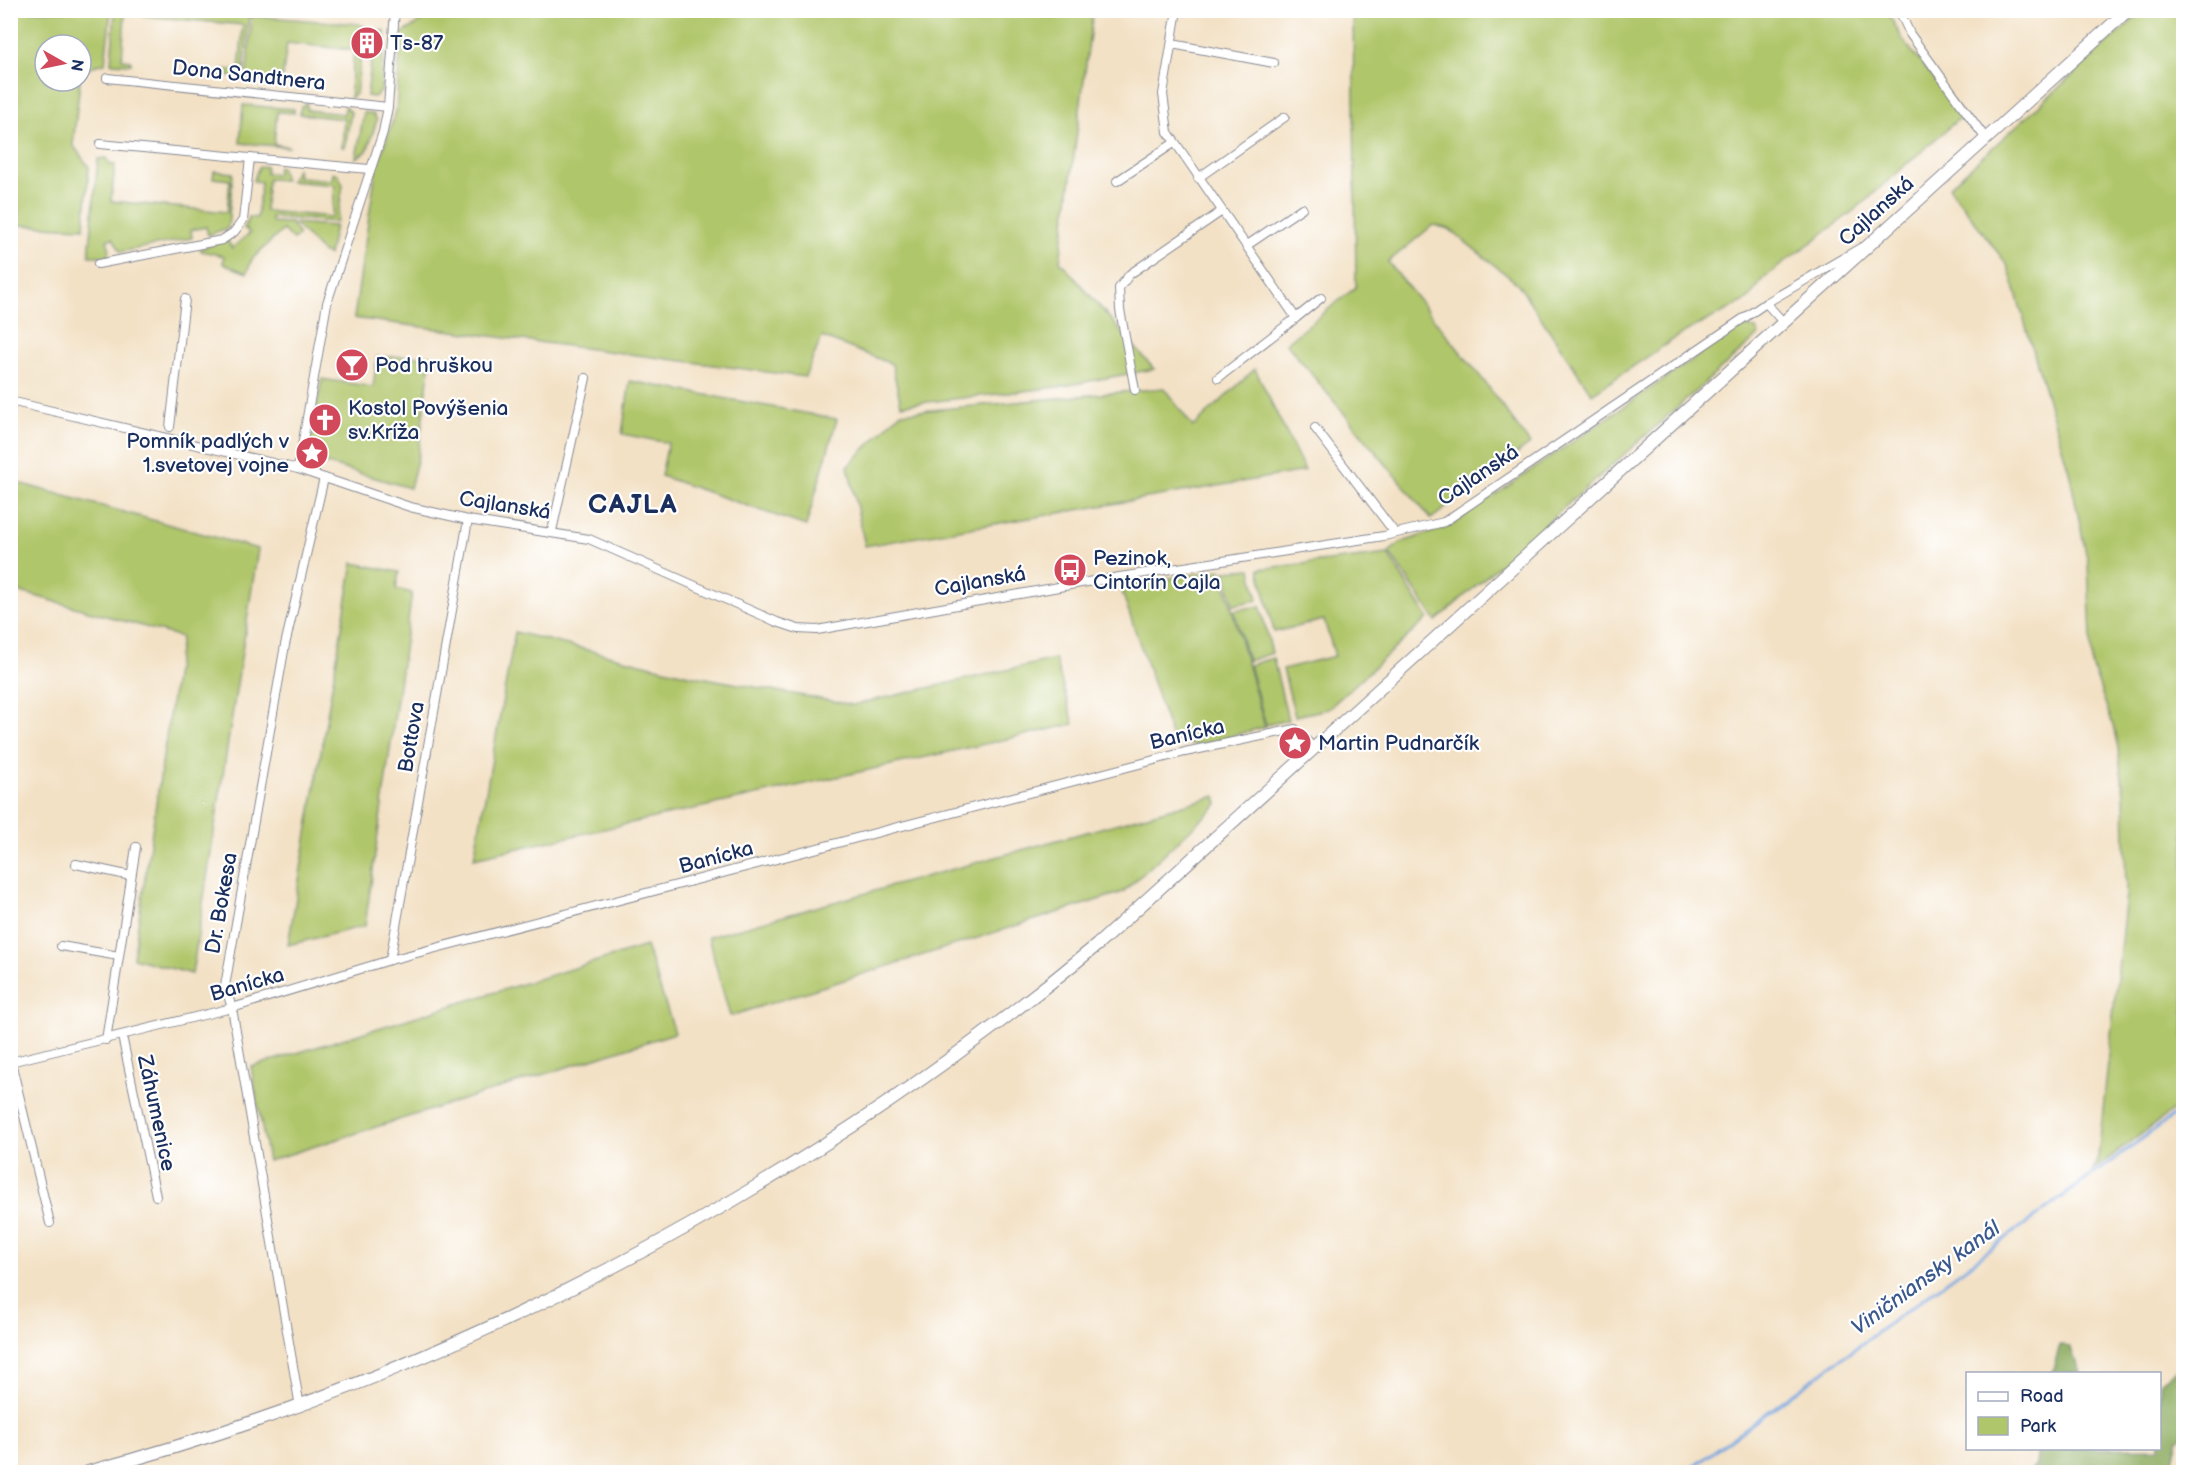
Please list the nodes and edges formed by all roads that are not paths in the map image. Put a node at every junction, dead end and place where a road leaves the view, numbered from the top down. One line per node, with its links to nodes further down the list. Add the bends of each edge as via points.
1 (1177, 10): 5 (street)
2 (1899, 10): 10 (street, via 1910,34)
3 (2128, 10): 10 (main road, Cajlanská)
4 (395, 11): 8 (street)
5 (1172, 44): 6 (street); 11 (street, via 1162,94 1163,112)
6 (1274, 63)
7 (107, 78): 8 (street, Dona Sandtnera)
8 (388, 107): 14 (street)
9 (1285, 117): 15 (street)
10 (1986, 139): 19 (main road, Cajlanská)
11 (1174, 142): 15 (street); 16 (street)
12 (100, 144): 13 (street)
13 (250, 158): 14 (street); 21 (street, via 243,220 234,232 222,240)
14 (369, 169): 33 (street, via 332,284)
15 (1198, 178): 18 (street)
16 (1117, 181)
17 (1302, 208): 20 (street)
18 (1222, 211): 20 (street); 29 (street, via 1130,274 1119,288)
19 (1870, 242): 24 (street, Cajlanská); 26 (main road, Cajlanská)
20 (1246, 246): 25 (street)
21 (99, 264)
22 (1321, 298): 25 (street)
23 (185, 299): 31 (street)
24 (1766, 303): 26 (street); 37 (street, Cajlanská, via 1443,522)
25 (1296, 318): 28 (street)
26 (1783, 322): 38 (main road, Cajlanská)
27 (586, 378): 36 (street)
28 (1218, 378)
29 (1135, 390)
30 (10, 401): 33 (street, Cajlanská)
31 (170, 427)
32 (1315, 428): 37 (street)
33 (298, 469): 34 (street, Cajlanská)
34 (324, 478): 35 (street, Cajlanská, via 410,507); 45 (street, Dr. Bokesa, via 285,645 225,986)
35 (468, 520): 36 (street, Cajlanská); 44 (street, Bottova)
36 (552, 531): 37 (street, Cajlanská, via 589,539 777,622 817,630)
37 (1395, 533)
38 (1315, 749): 44 (street, Banícka, via 1295,729 1185,753); 51 (main road, Cajlanská, via 1053,982 861,1121 691,1225 558,1296 457,1343)
39 (136, 848): 41 (street)
40 (76, 864): 41 (street)
41 (131, 876): 43 (street)
42 (61, 946): 43 (street)
43 (119, 956): 47 (street)
44 (390, 960): 45 (street, Banícka)
45 (232, 1008): 46 (street, Banícka); 51 (street, Dr. Bokesa)
46 (122, 1036): 47 (street, Banícka); 49 (street, Záhumenice)
47 (106, 1040): 48 (street, Banícka)
48 (11, 1062): 50 (street)
49 (156, 1196)
50 (50, 1224)
51 (300, 1407): 52 (main road, Cajlanská)
52 (88, 1473)

